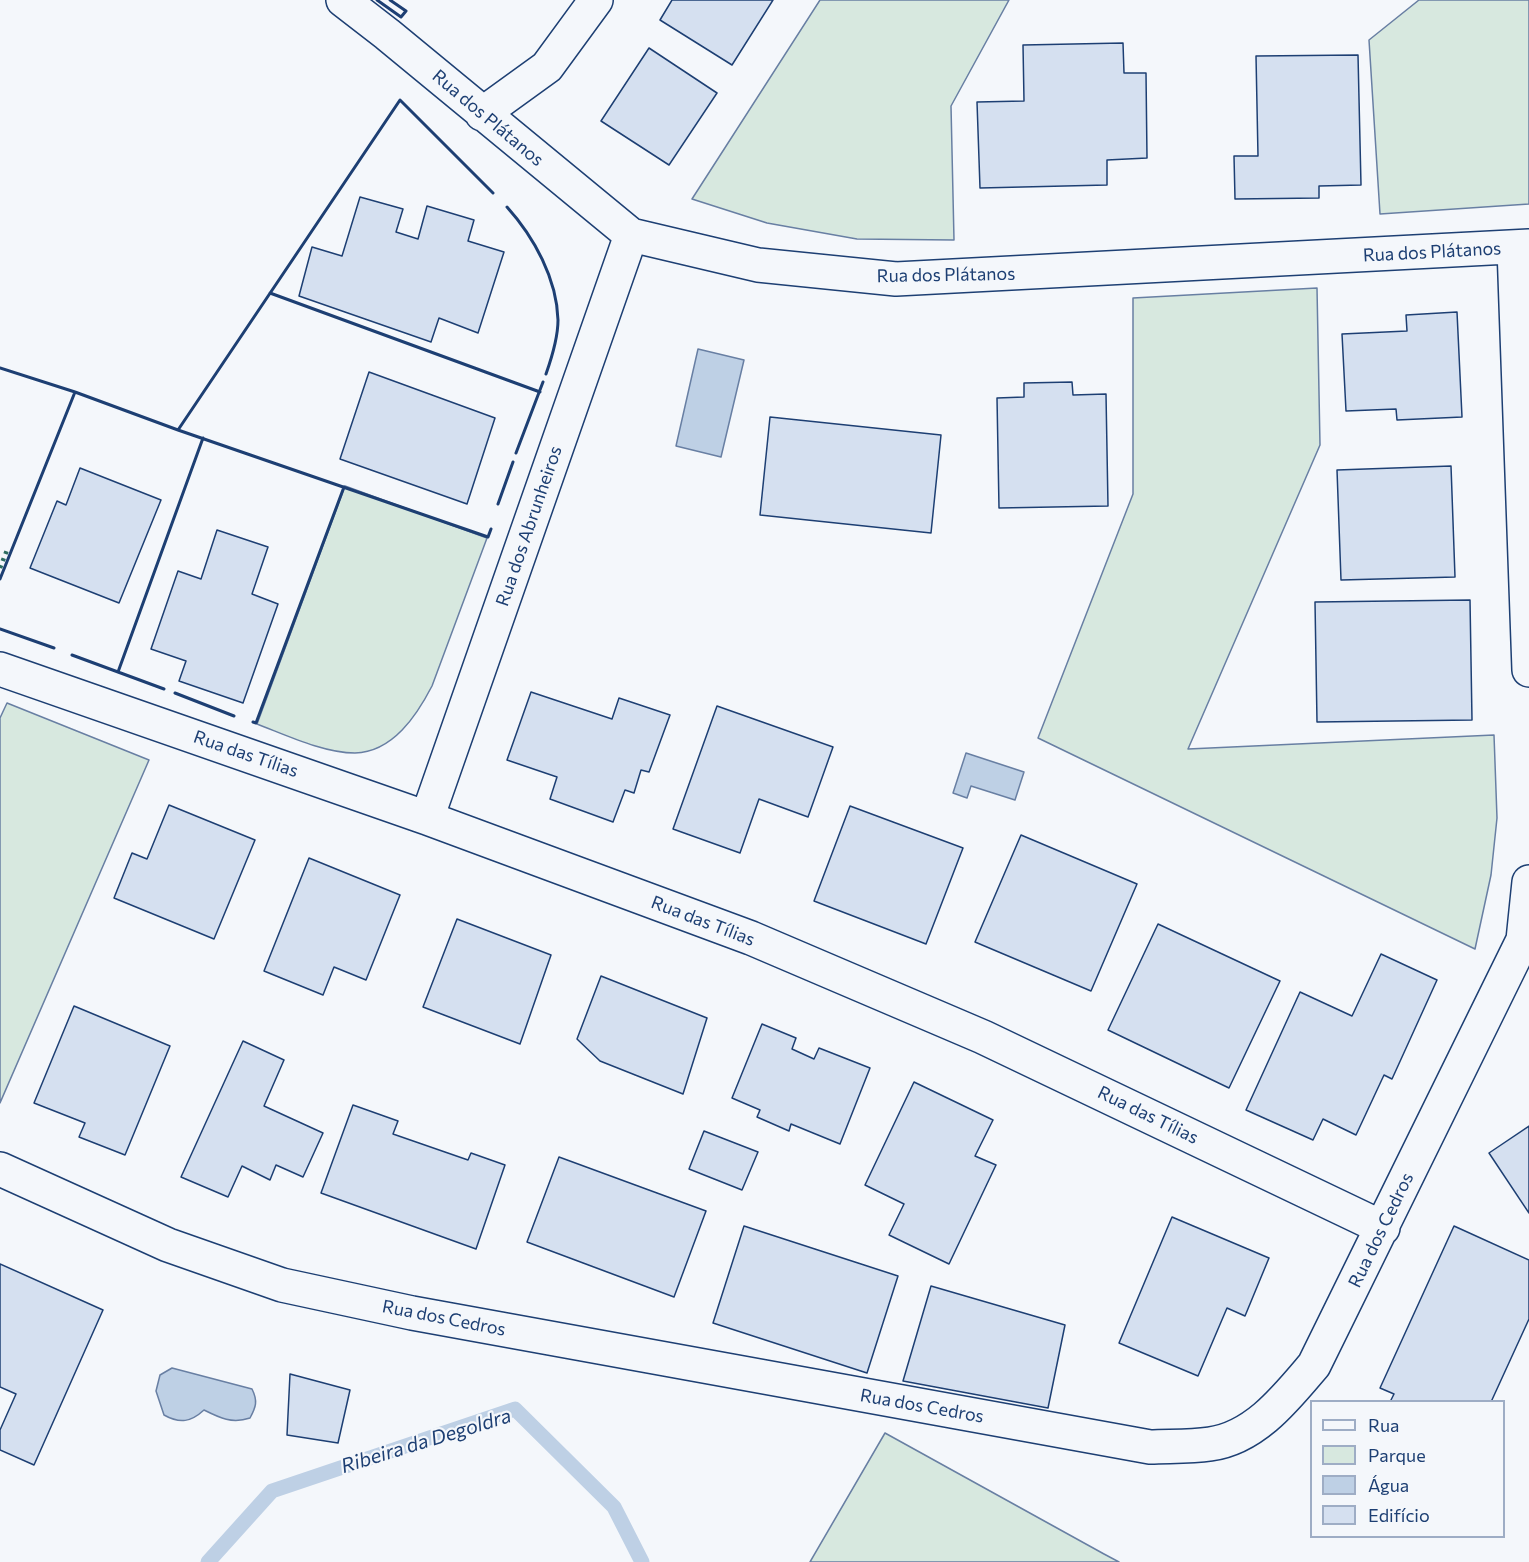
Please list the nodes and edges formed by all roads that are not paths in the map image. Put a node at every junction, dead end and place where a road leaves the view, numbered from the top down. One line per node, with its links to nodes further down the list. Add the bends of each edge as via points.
1 (343, 0): 3 (street, Rua dos Plátanos)
2 (596, 0): 3 (street, via 547,67)
3 (482, 114): 4 (street, Rua dos Plátanos)
4 (631, 235): 5 (street, Rua dos Plátanos, via 758,266 896,279); 8 (street, Rua dos Abrunheiros)
5 (1522, 247): 7 (street)
6 (0, 669): 8 (street, Rua das Tílias)
7 (1529, 670)
8 (427, 818): 12 (street, Rua das Tílias, via 751,938 984,1037)
9 (1529, 882): 10 (street, Rua dos Cedros)
10 (1526, 940): 12 (street, Rua dos Cedros)
11 (0, 1169): 12 (street, Rua dos Cedros, via 168,1245 282,1285 423,1315 1150,1447 1211,1444 1236,1437 1265,1419 1314,1365)
12 (1383, 1228)

